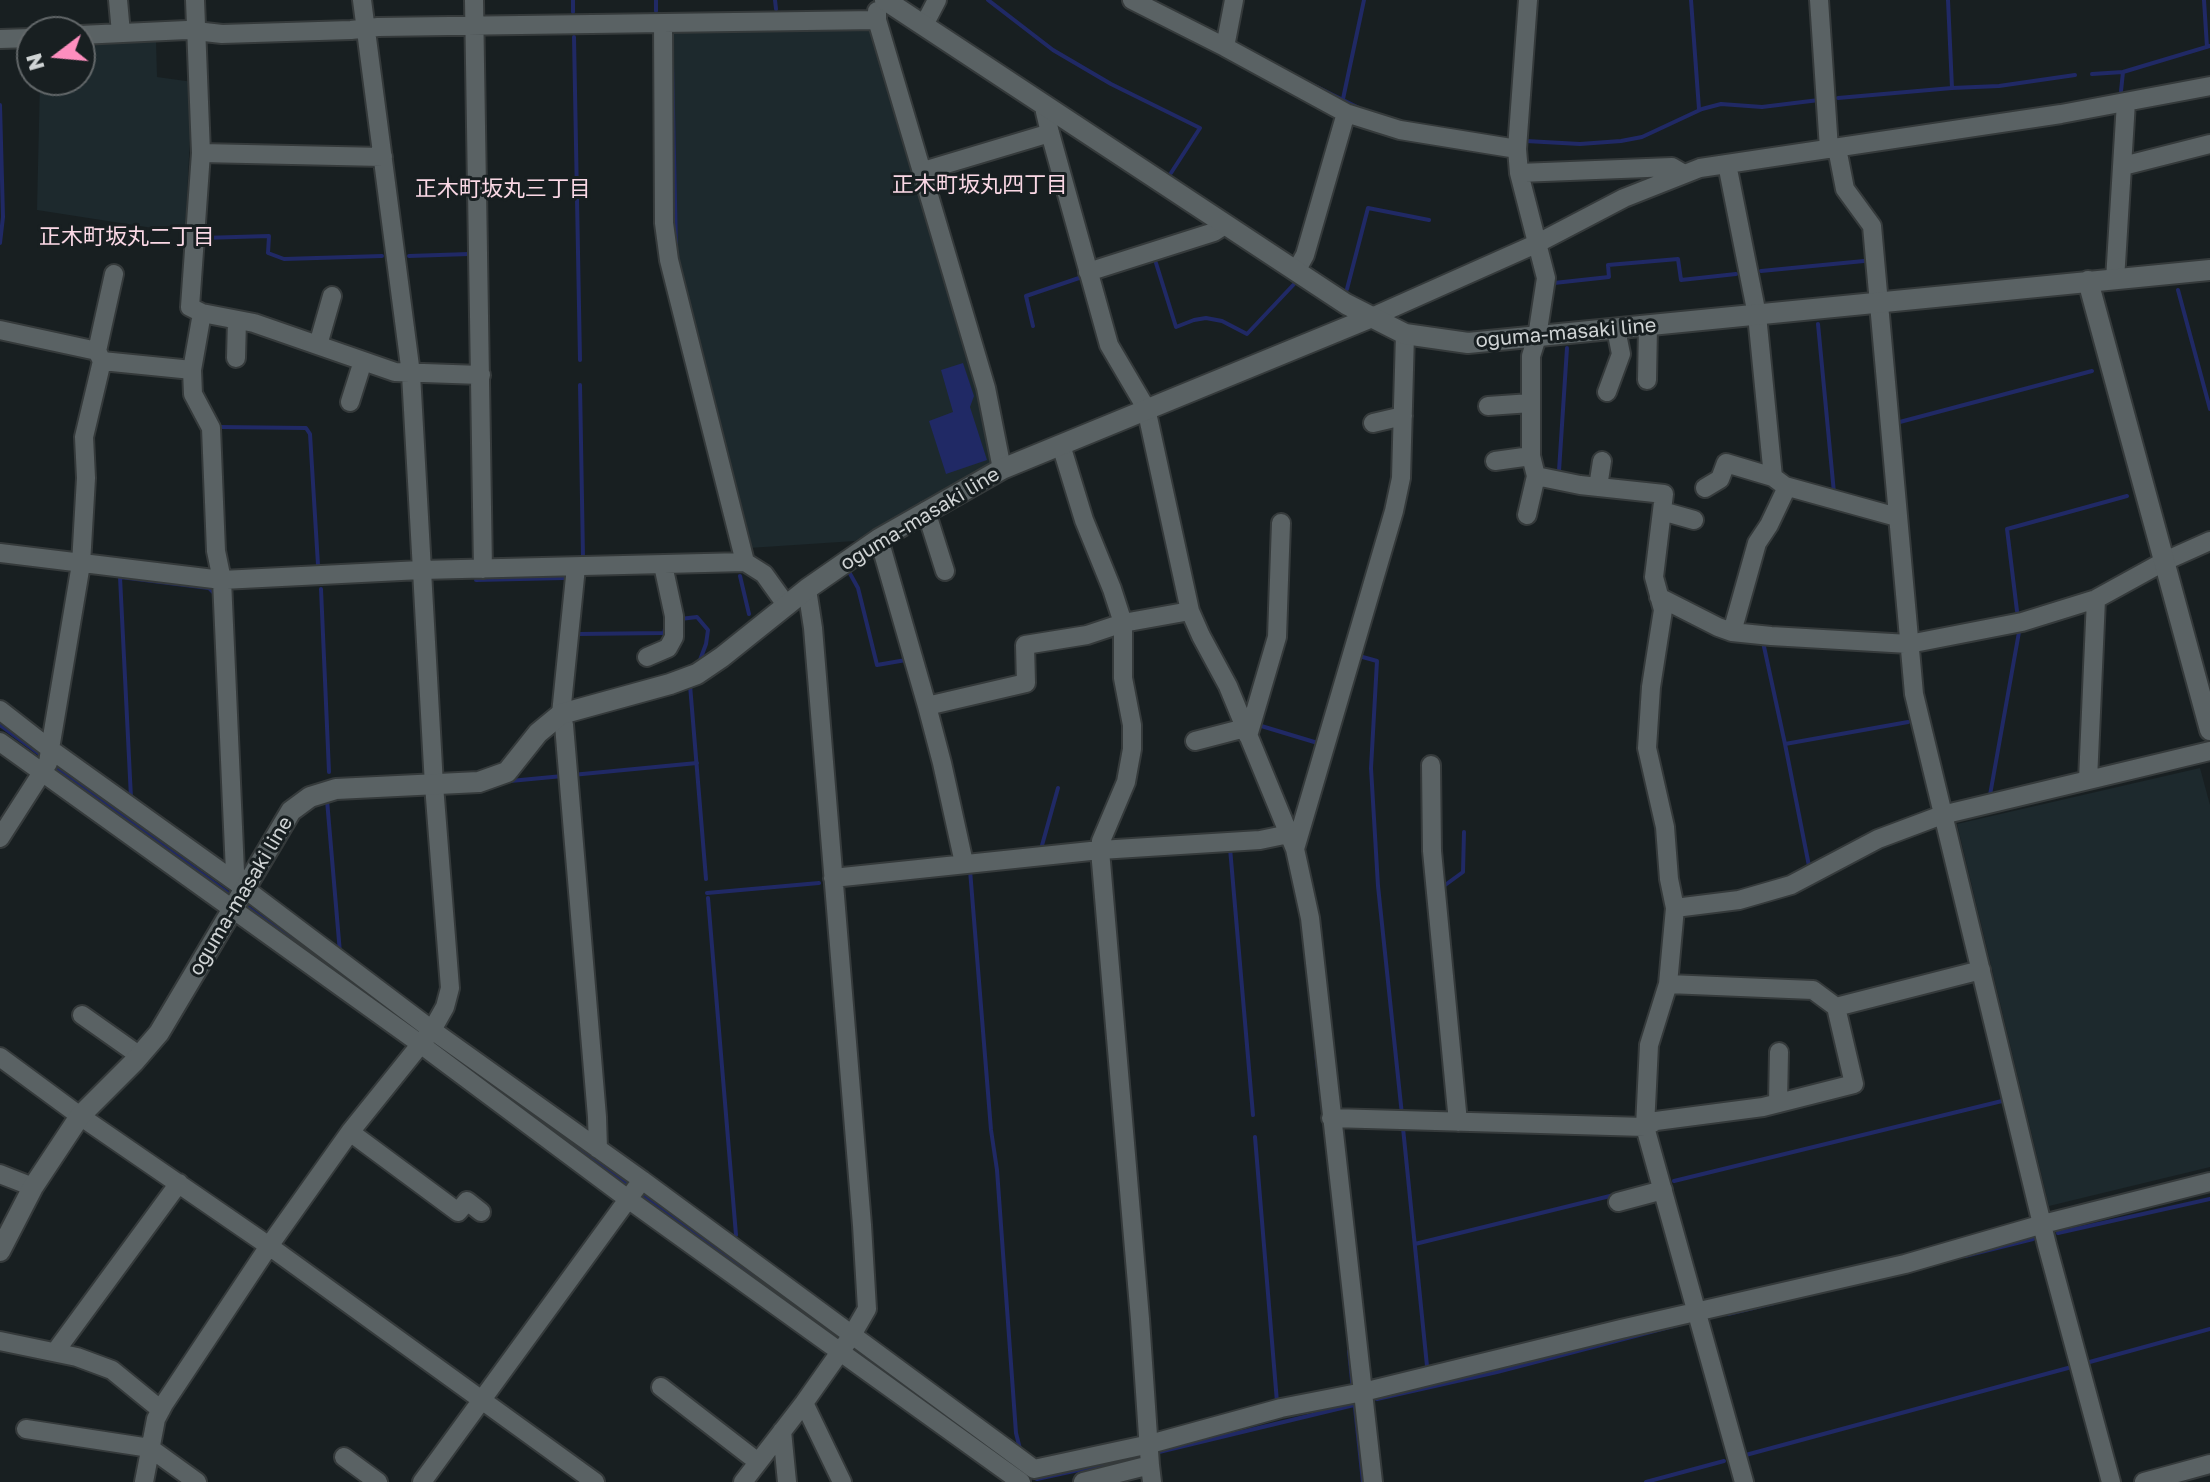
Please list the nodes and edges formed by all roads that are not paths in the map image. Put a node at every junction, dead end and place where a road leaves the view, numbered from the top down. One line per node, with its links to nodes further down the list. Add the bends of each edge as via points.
1 (118, 0): 19 (street)
2 (195, 0): 18 (street)
3 (362, 0): 17 (street)
4 (474, 0): 15 (street)
5 (879, 0): 13 (street)
6 (885, 0): 16 (main road)
7 (937, 0): 16 (street)
8 (1132, 0): 22 (street)
9 (1234, 0): 22 (street)
10 (1528, 0): 30 (street)
11 (1819, 0): 29 (street)
12 (258, 14): 20 (street)
13 (877, 20): 14 (street); 35 (street)
14 (663, 24): 15 (street); 91 (street, via 664,223 669,260)
15 (474, 25): 17 (street); 63 (street)
16 (924, 25): 25 (main road)
17 (365, 28): 20 (street); 32 (street)
18 (198, 31): 19 (street); 20 (street); 31 (street)
19 (121, 33): 21 (street)
20 (258, 33)
21 (96, 34)
22 (1225, 47): 26 (street)
23 (2210, 86): 24 (street)
24 (2126, 102): 29 (street); 34 (street)
25 (1046, 107): 27 (street); 38 (main road)
26 (1346, 113): 30 (street, via 1400,130); 41 (street)
27 (1050, 133): 35 (street); 42 (street)
28 (2210, 144): 34 (street)
29 (1833, 148): 33 (street); 47 (street, via 1845,189 1872,226)
30 (1517, 149): 36 (street)
31 (201, 153): 32 (street); 48 (street, via 190,307)
32 (383, 157): 62 (street)
33 (1727, 164): 37 (street); 49 (street)
34 (2123, 166): 44 (street)
35 (923, 171): 76 (street, via 986,388)
36 (1519, 173): 37 (street, via 1672,167); 39 (street)
37 (1684, 174): 39 (street)
38 (1225, 225): 41 (main road); 42 (street)
39 (1538, 243): 50 (street); 56 (street, via 1546,278)
40 (2210, 270): 44 (main road, oguma-masaki line)
41 (1296, 271): 50 (main road)
42 (1088, 272): 69 (street, via 1109,345)
43 (114, 274): 58 (street)
44 (2115, 280): 45 (main road, oguma-masaki line)
45 (2088, 281): 47 (main road, oguma-masaki line); 90 (main road)
46 (332, 296): 57 (street)
47 (1880, 303): 49 (main road, oguma-masaki line); 84 (street)
48 (202, 313): 51 (street); 61 (street)
49 (1757, 315): 52 (main road, oguma-masaki line); 78 (street)
50 (1372, 317): 55 (main road, oguma-masaki line); 69 (main road, oguma-masaki line)
51 (237, 320): 57 (street); 59 (street)
52 (1648, 326): 53 (main road, oguma-masaki line); 64 (street)
53 (1616, 329): 56 (main road, oguma-masaki line); 65 (street, via 1621,354)
54 (0, 330): 58 (street)
55 (1405, 334): 56 (main road, oguma-masaki line, via 1468,343); 70 (street)
56 (1537, 337): 67 (street, via 1531,356)
57 (318, 345): 60 (street)
58 (100, 356): 61 (street); 92 (street, via 84,437)
59 (236, 358)
60 (363, 361): 62 (street); 66 (street)
61 (192, 370): 98 (street, via 193,394 211,428)
62 (411, 374): 63 (street); 96 (street)
63 (481, 375): 95 (street)
64 (1647, 380)
65 (1607, 392)
66 (350, 402)
67 (1531, 403): 68 (street); 73 (street)
68 (1488, 406)
69 (1146, 408): 72 (main road, oguma-masaki line); 103 (street)
70 (1403, 416): 71 (street); 123 (street, via 1394,511)
71 (1373, 423)
72 (1061, 445): 76 (main road, oguma-masaki line); 104 (street)
73 (1531, 456): 74 (street); 77 (street)
74 (1495, 461)
75 (1602, 461): 79 (street)
76 (1002, 469): 81 (main road, oguma-masaki line)
77 (1536, 476): 79 (street); 83 (street)
78 (1780, 482): 80 (street, via 1726,463 1720,479); 84 (street); 105 (street)
79 (1598, 487): 82 (street, via 1664,494)
80 (1705, 488)
81 (926, 511): 87 (main road, oguma-masaki line); 97 (street)
82 (1662, 511): 85 (street); 100 (street, via 1654,577)
83 (1527, 515)
84 (1897, 517): 106 (street)
85 (1694, 520)
86 (1281, 523): 112 (street, via 1277,637)
87 (879, 539): 99 (main road, oguma-masaki line); 108 (street)
88 (2210, 541): 90 (street)
89 (0, 553): 92 (street)
90 (2165, 561): 101 (street); 111 (main road)
91 (745, 562): 93 (street); 102 (street, via 764,574)
92 (81, 564): 98 (street); 115 (street)
93 (663, 565): 94 (street); 107 (street, via 674,637 668,648)
94 (576, 567): 95 (street); 110 (street)
95 (483, 569): 96 (street)
96 (421, 570): 98 (street); 120 (street)
97 (945, 571)
98 (222, 580): 127 (street, via 235,872)
99 (807, 589): 102 (main road, oguma-masaki line); 126 (street)
100 (1659, 597): 105 (street); 129 (street, via 1663,610 1647,748 1665,827)
101 (2096, 599): 106 (street, via 2022,622); 119 (street)
102 (787, 606): 110 (main road, oguma-masaki line, via 697,674)
103 (1190, 611): 104 (street); 112 (street)
104 (1123, 623): 108 (street, via 1025,645 1026,683); 124 (street, via 1132,749 1126,782)
105 (1732, 632): 106 (street)
106 (1909, 644): 121 (street, via 1914,694)
107 (647, 657)
108 (927, 706): 125 (street)
109 (0, 710): 115 (street)
110 (561, 714): 120 (main road, oguma-masaki line, via 507,772 479,782); 144 (street)
111 (2210, 730)
112 (1246, 732): 113 (street); 123 (street)
113 (1195, 741)
114 (0, 742): 118 (street)
115 (50, 749): 118 (street); 127 (street)
116 (2210, 751): 119 (street)
117 (1431, 765): 141 (street, via 1432,851)
118 (42, 773): 122 (street); 128 (street)
119 (2088, 780): 121 (street)
120 (434, 785): 127 (main road, oguma-masaki line, via 336,789 310,797 291,811); 134 (street, via 450,988 445,1007)
121 (1942, 815): 129 (street, via 1878,839 1791,885 1739,900); 130 (street)
122 (0, 838)
123 (1292, 842): 124 (street); 140 (street, via 1310,918)
124 (1100, 850): 125 (street); 169 (street)
125 (964, 863): 126 (street)
126 (833, 878): 158 (street, via 867,1309)
127 (244, 888): 128 (main road, oguma-masaki line); 134 (street)
128 (233, 908): 134 (street); 136 (main road, oguma-masaki line)
129 (1675, 908): 131 (street)
130 (1981, 970): 132 (street); 154 (street)
131 (1668, 984): 132 (street, via 1813,990); 142 (street, via 1649,1045)
132 (1836, 1007): 138 (street, via 1854,1084)
133 (82, 1015): 136 (street)
134 (426, 1036): 143 (street); 144 (street); 151 (street)
135 (1779, 1052): 138 (street)
136 (140, 1056): 139 (main road, oguma-masaki line)
137 (0, 1057): 139 (street)
138 (1778, 1103): 142 (street)
139 (80, 1116): 148 (street); 149 (main road, oguma-masaki line)
140 (1331, 1118): 141 (street); 163 (street)
141 (1458, 1122): 142 (street)
142 (1645, 1127): 150 (street)
143 (350, 1132): 153 (street, via 458,1212 467,1201); 155 (street)
144 (598, 1149): 146 (street)
145 (0, 1174): 149 (street)
146 (642, 1180): 151 (street); 158 (street)
147 (2210, 1182): 154 (street)
148 (179, 1183): 155 (street); 161 (street)
149 (33, 1187): 156 (main road, oguma-masaki line)
150 (1663, 1190): 152 (street); 157 (street)
151 (628, 1199): 160 (street); 164 (street)
152 (1618, 1202)
153 (481, 1212)
154 (2043, 1224): 157 (street, via 1905,1264); 187 (street)
155 (269, 1246): 164 (street); 166 (street)
156 (0, 1251)
157 (1697, 1311): 163 (street); 186 (street)
158 (852, 1335): 160 (street); 169 (street, via 1034,1469)
159 (0, 1341): 161 (street)
160 (840, 1351): 165 (street); 183 (street)
161 (55, 1352): 166 (street, via 112,1370)
162 (661, 1387): 172 (street)
163 (1363, 1392): 169 (street); 185 (street)
164 (483, 1401): 175 (street); 179 (street)
165 (804, 1403): 168 (street); 182 (street)
166 (161, 1410): 170 (street)
167 (26, 1429): 170 (street)
168 (782, 1431): 172 (street); 181 (street)
169 (1150, 1444): 174 (street)
170 (150, 1448): 176 (street); 177 (street)
171 (344, 1457): 178 (street)
172 (758, 1462): 180 (street)
173 (2210, 1464): 188 (street)
174 (1151, 1473): 184 (street)
175 (587, 1480)
176 (144, 1482)
177 (197, 1482)
178 (378, 1482)
179 (422, 1482)
180 (743, 1482)
181 (787, 1482)
182 (842, 1482)
183 (1021, 1482)
184 (1083, 1482)
185 (1373, 1482)
186 (1744, 1482)
187 (2111, 1482)
188 (2144, 1482)

